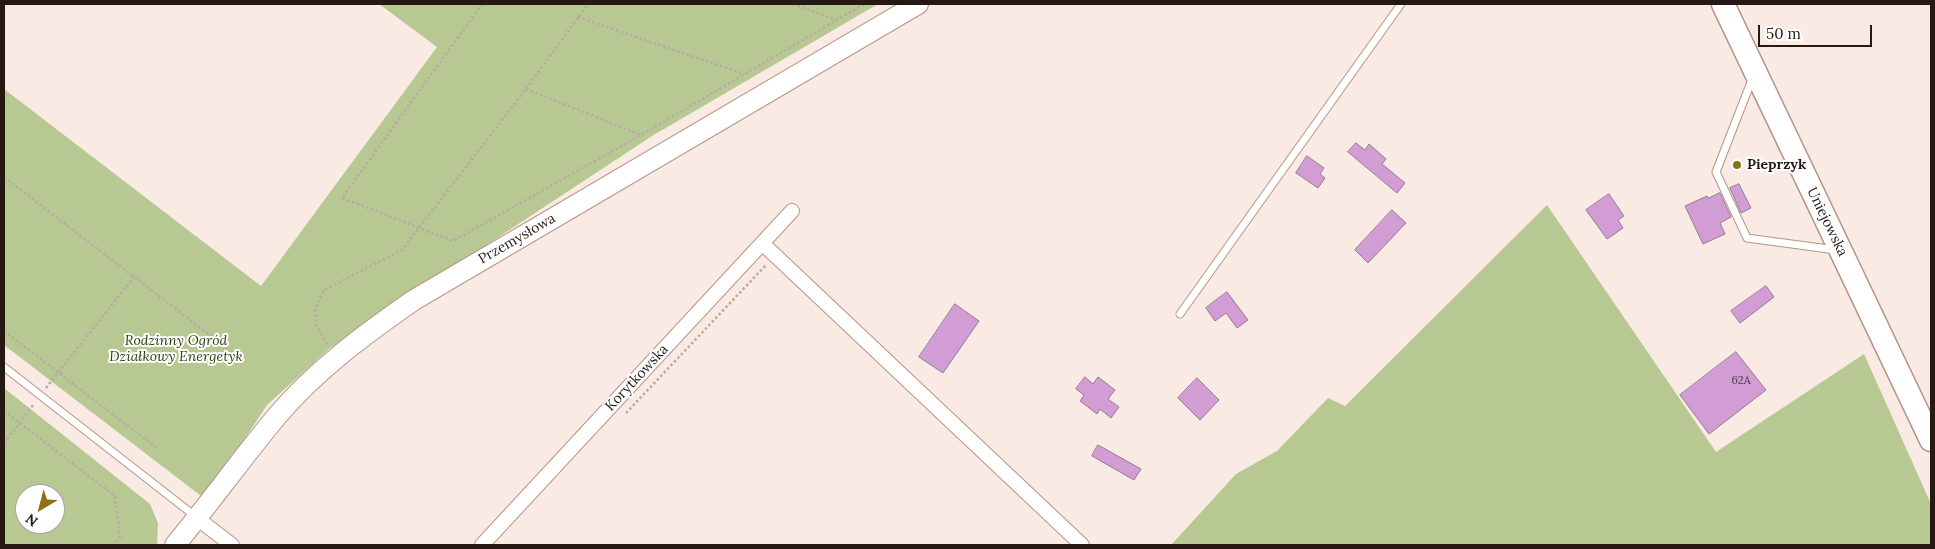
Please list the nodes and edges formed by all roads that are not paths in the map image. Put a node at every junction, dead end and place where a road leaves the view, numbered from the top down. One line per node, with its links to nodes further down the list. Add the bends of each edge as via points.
1 (918, 4): 11 (main road, Przemysłowa, via 414,300 336,359 278,416)
2 (1401, 4): 8 (lane)
3 (1723, 4): 4 (main road, Uniejowska)
4 (1755, 72): 7 (main road, Uniejowska); 7 (lane, via 1716,172 1747,238)
5 (792, 211): 6 (street, Korytkowska)
6 (762, 242): 14 (street, Korytkowska); 15 (street)
7 (1841, 251): 10 (main road, Uniejowska)
8 (1180, 314)
9 (4, 367): 11 (lane)
10 (1931, 440)
11 (198, 519): 12 (main road, Przemysłowa); 13 (street)
12 (175, 545)
13 (232, 545)
14 (482, 545)
15 (1082, 545)

